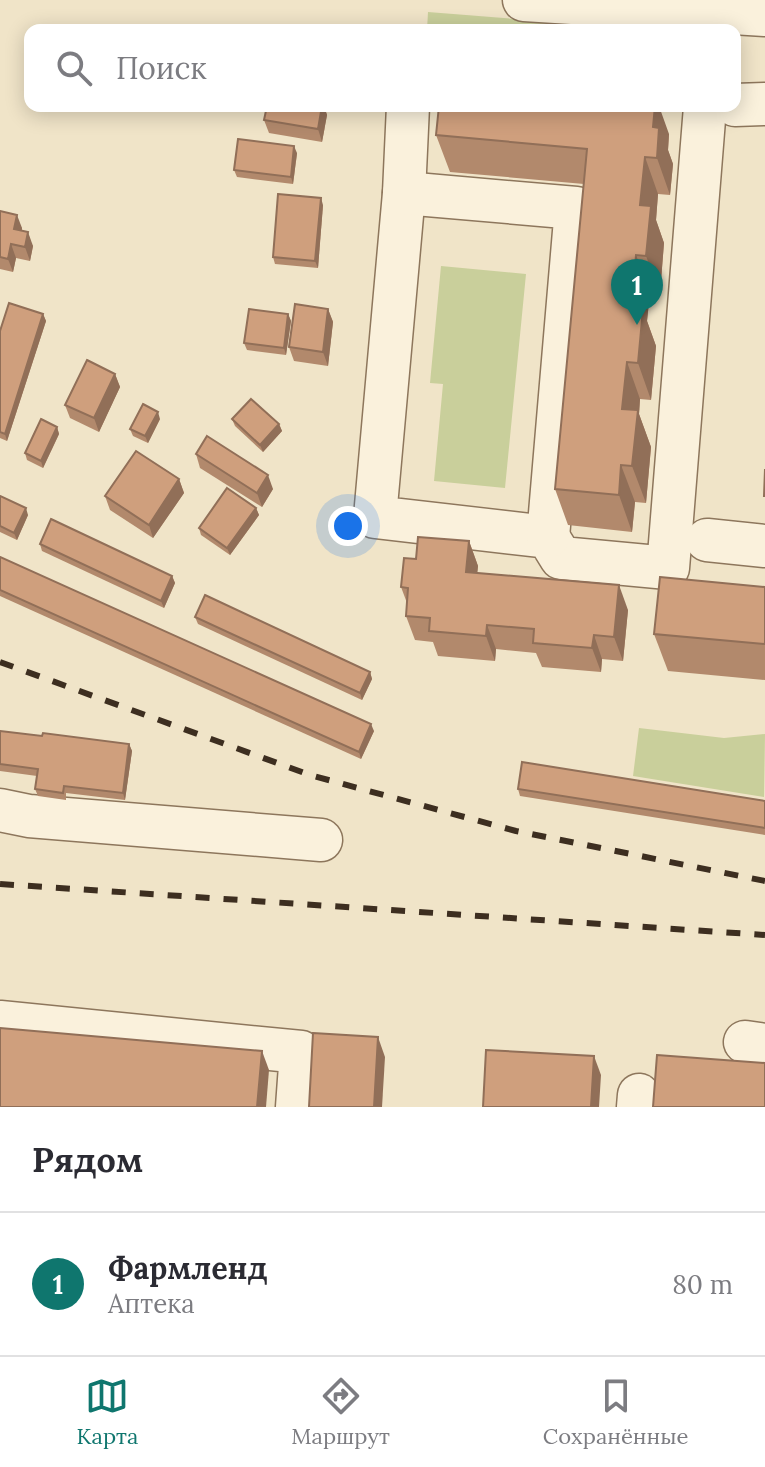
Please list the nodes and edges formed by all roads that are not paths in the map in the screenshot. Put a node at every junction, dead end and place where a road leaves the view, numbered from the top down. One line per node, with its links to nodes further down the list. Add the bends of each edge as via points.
1 (524, 0): 2 (lane)
2 (765, 15)
3 (765, 104): 4 (lane)
4 (741, 105)
5 (384, 112): 9 (lane)
6 (408, 112): 8 (lane)
7 (705, 112): 10 (lane, via 668,568 561,558)
8 (404, 193): 10 (lane, via 375,517); 10 (lane, via 576,208)
9 (350, 513)
10 (548, 537)
11 (707, 540): 12 (lane)
12 (765, 546)
13 (0, 810): 14 (lane)
14 (321, 840)
15 (0, 1022): 16 (lane, via 301,1052)
16 (297, 1107)

